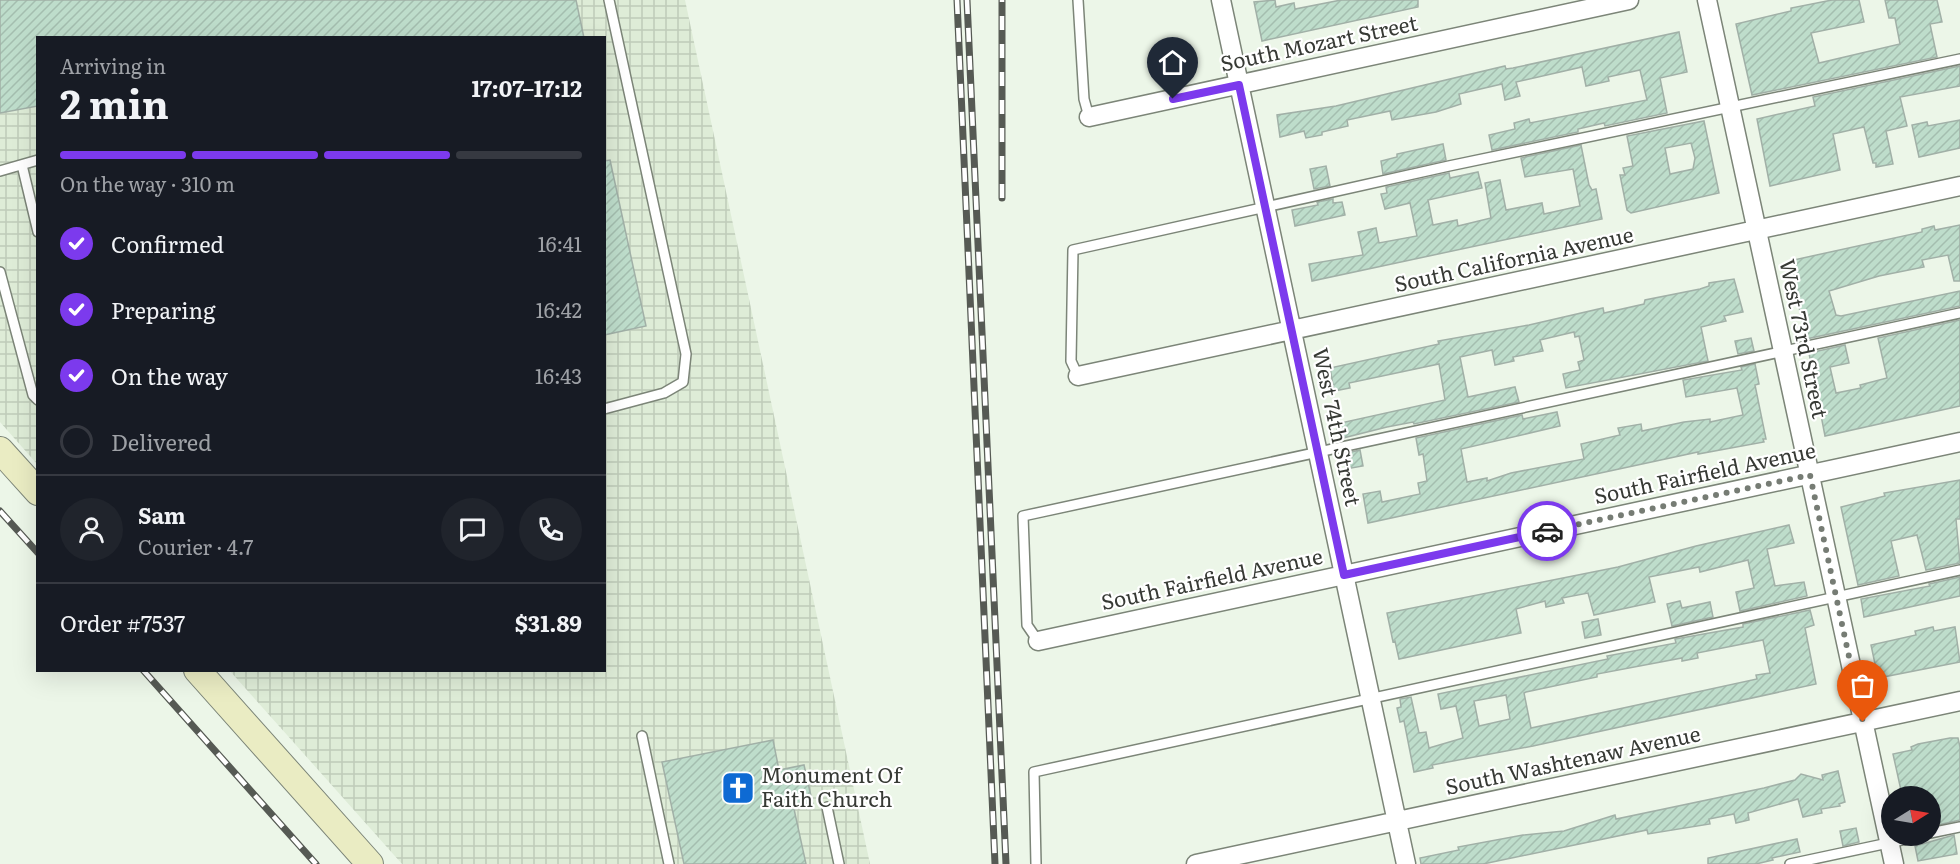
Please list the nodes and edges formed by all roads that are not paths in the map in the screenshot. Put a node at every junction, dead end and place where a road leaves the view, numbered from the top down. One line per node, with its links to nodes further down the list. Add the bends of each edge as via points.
1 (609, 0): 23 (lane, via 686,354 683,382 664,393)
2 (1078, 0): 9 (lane, via 1084,99)
3 (1221, 0): 7 (street, West 74th Street)
4 (1629, 0): 7 (street, South Mozart Street)
5 (1707, 0): 8 (street, West 73rd Street)
6 (1960, 59): 8 (lane)
7 (1239, 85): 9 (street, South Mozart Street); 14 (street, West 74th Street)
8 (1730, 106): 14 (lane); 16 (street, West 73rd Street)
9 (1089, 117)
10 (36, 161): 11 (lane)
11 (22, 165): 12 (lane); 15 (lane)
12 (0, 171)
13 (1960, 186): 16 (street, South California Avenue)
14 (1265, 208): 19 (street, West 74th Street); 21 (lane, via 1073,250 1071,361)
15 (36, 224)
16 (1756, 230): 19 (street, South California Avenue); 20 (street, West 73rd Street)
17 (0, 272): 22 (lane)
18 (1960, 313): 20 (lane)
19 (1292, 330): 21 (street, South California Avenue); 26 (street, West 74th Street)
20 (1783, 351): 26 (lane); 27 (street, West 73rd Street)
21 (1078, 376)
22 (36, 398)
23 (606, 408)
24 (1960, 442): 27 (street, South Fairfield Avenue)
25 (0, 450): 28 (main road)
26 (1318, 452): 30 (street, West 74th Street); 32 (lane, via 1023,516 1027,625)
27 (1810, 475): 30 (street, South Fairfield Avenue); 31 (street, West 73rd Street)
28 (36, 490)
29 (1960, 570): 31 (lane)
30 (1344, 575): 32 (street, South Fairfield Avenue); 34 (street, West 74th Street)
31 (1836, 597): 34 (lane); 36 (street, West 73rd Street)
32 (1038, 641)
33 (199, 672): 45 (main road)
34 (1371, 698): 40 (street, West 74th Street); 48 (lane, via 1034,772)
35 (1960, 700): 36 (street, South Washtenaw Avenue)
36 (1863, 722): 38 (street, West 73rd Street); 40 (street, South Washtenaw Avenue)
37 (642, 736): 46 (lane)
38 (1881, 802)
39 (828, 807): 47 (lane)
40 (1397, 821): 49 (street, South Washtenaw Avenue); 50 (street, West 74th Street)
41 (1960, 827): 42 (lane)
42 (1941, 831)
43 (1881, 844): 51 (lane)
44 (1891, 846): 52 (street, West 73rd Street)
45 (370, 864)
46 (669, 864)
47 (839, 864)
48 (1036, 864)
49 (1196, 864)
50 (1406, 864)
51 (1790, 864)
52 (1894, 864)

